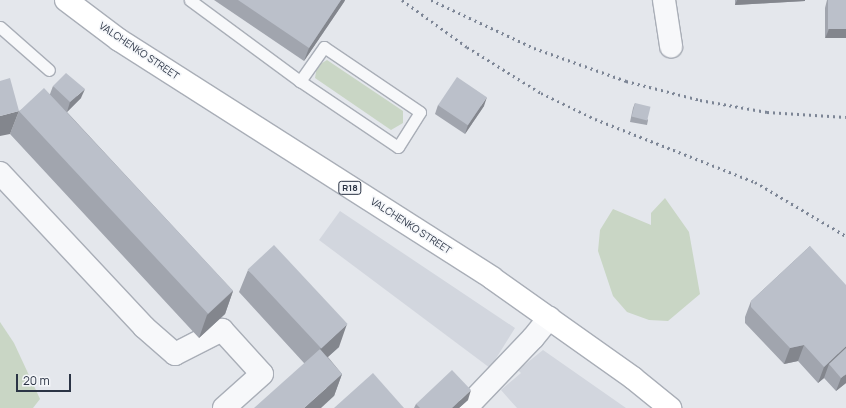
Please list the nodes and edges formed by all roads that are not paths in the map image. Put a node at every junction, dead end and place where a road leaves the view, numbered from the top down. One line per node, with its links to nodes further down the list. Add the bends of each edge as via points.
1 (66, 0): 9 (main road, VALCHENKO STREET / R18, via 119,40 492,278)
2 (190, 0): 7 (lane)
3 (664, 0): 5 (street)
4 (0, 27): 6 (lane)
5 (671, 46)
6 (49, 70)
7 (300, 81): 7 (lane, via 398,147 420,112 324,47)
8 (0, 172): 10 (street, via 144,327 175,354 222,330 262,374)
9 (549, 318): 11 (street); 12 (main road, VALCHENKO STREET / R18)
10 (224, 408)
11 (466, 408)
12 (670, 408)

